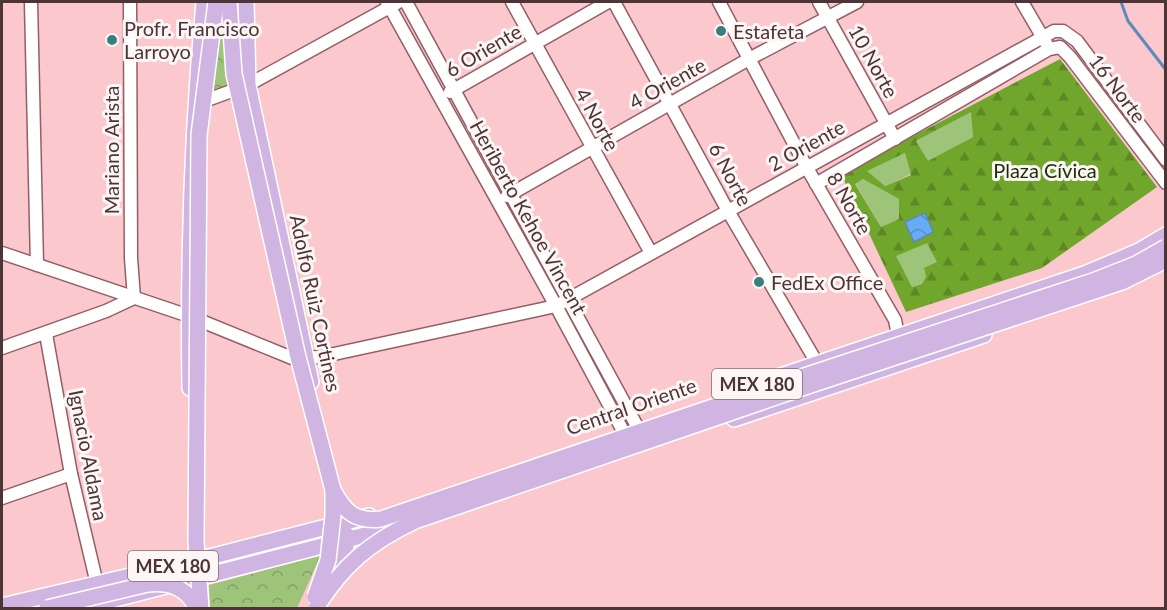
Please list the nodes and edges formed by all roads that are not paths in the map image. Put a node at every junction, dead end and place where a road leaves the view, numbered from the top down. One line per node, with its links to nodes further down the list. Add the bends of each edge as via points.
1 (31, 2): 44 (street)
2 (130, 2): 46 (street, Mariano Arista)
3 (204, 2): 26 (main road)
4 (216, 2): 70 (main road, bridge, via 199,135)
5 (229, 2): 60 (main road, bridge, via 234,74 297,357)
6 (246, 2): 22 (main road, Adolfo Ruiz Cortines)
7 (406, 2): 23 (street, Heriberto Kehoe Vincent)
8 (512, 2): 19 (street, 4 Norte)
9 (608, 2): 19 (street, 6 Oriente)
10 (615, 2): 25 (street, 6 Norte)
11 (718, 2): 21 (street, 8 Norte)
12 (819, 2): 16 (street, 10 Norte)
13 (857, 2): 16 (street, 4 Oriente)
14 (1027, 3): 18 (street, 16 Norte)
15 (393, 4): 22 (street); 24 (street, Heriberto Kehoe Vincent)
16 (828, 18): 21 (street, 4 Oriente); 29 (street, 10 Norte)
17 (1063, 31): 18 (street, 2 Oriente); 27 (street, 16 Norte, via 1077,41)
18 (1042, 37): 20 (street, 16 Norte); 29 (street, 2 Oriente)
19 (535, 43): 23 (street, 6 Oriente); 31 (street, 4 Norte)
20 (1054, 48): 28 (street, 16 Norte, via 1070,57); 30 (street, 2 Oriente)
21 (749, 59): 25 (street, 4 Oriente); 33 (street, 8 Norte)
22 (248, 85): 26 (street); 53 (main road, Adolfo Ruiz Cortines)
23 (454, 89): 24 (street, 6 Oriente); 36 (street, Heriberto Kehoe Vincent)
24 (440, 97): 37 (street, Heriberto Kehoe Vincent)
25 (671, 103): 31 (street, 4 Oriente); 38 (street, 6 Norte)
26 (195, 105): 49 (main road)
27 (1127, 107): 28 (street); 32 (street, 16 Norte)
28 (1115, 116): 34 (street, 16 Norte)
29 (885, 123): 30 (street, 10 Norte); 33 (street, 2 Oriente)
30 (895, 139): 35 (street, 2 Oriente)
31 (591, 148): 36 (street, 4 Oriente); 41 (street, 4 Norte)
32 (1166, 160)
33 (807, 168): 35 (street, 8 Norte); 38 (street, 2 Oriente)
34 (1166, 183)
35 (816, 184): 51 (street, 8 Norte, via 895,320)
36 (512, 194): 37 (street, 4 Oriente); 47 (street, Heriberto Kehoe Vincent)
37 (498, 201): 48 (street, Heriberto Kehoe Vincent)
38 (728, 211): 41 (street, 2 Oriente); 54 (street, 6 Norte)
39 (1166, 235): 51 (main road, Central Oriente / MEX 180, via 1087,273)
40 (1166, 247): 60 (main road, bridge, via 1093,281 381,519 353,515)
41 (651, 253): 47 (street, 2 Oriente)
42 (2, 254): 44 (street)
43 (1166, 260): 72 (main road, bridge, via 1122,282 415,520 386,535 348,565)
44 (37, 265): 46 (street)
45 (1166, 267): 55 (main road, MEX 180, via 1095,298)
46 (134, 298): 49 (street); 50 (street)
47 (570, 299): 48 (street, 2 Oriente); 56 (street, Heriberto Kehoe Vincent)
48 (556, 306): 53 (street, 2 Oriente); 56 (street, Heriberto Kehoe Vincent)
49 (189, 316): 53 (street, via 292,358); 64 (main road)
50 (46, 334): 52 (street); 59 (street, Ignacio Aldama)
51 (898, 335): 54 (main road, Central Oriente / MEX 180); 55 (street, 8 Norte)
52 (2, 348)
53 (306, 359): 62 (main road, Adolfo Ruiz Cortines)
54 (817, 363): 56 (main road, Central Oriente / MEX 180)
55 (903, 364): 57 (main road, MEX 180)
56 (630, 429): 57 (street, Heriberto Kehoe Vincent); 58 (street, Heriberto Kehoe Vincent); 62 (main road, Central Oriente / MEX 180)
57 (649, 448): 58 (main road, MEX 180)
58 (634, 453): 63 (main road, MEX 180, via 470,508)
59 (71, 474): 61 (street); 66 (street, Ignacio Aldama)
60 (333, 490): 71 (main road, bridge, via 328,560)
61 (2, 498)
62 (344, 524): 63 (main road, Adolfo Ruiz Cortines); 64 (main road, MEX 180)
63 (347, 540): 65 (main road, MEX 180); 73 (main road, Adolfo Ruiz Cortines)
64 (194, 561): 65 (main road); 66 (main road, MEX 180)
65 (195, 580): 69 (main road, MEX 180); 70 (main road)
66 (97, 584): 67 (main road, MEX 180)
67 (2, 606)
68 (47, 609): 70 (main road, bridge, via 162,583 185,592)
69 (80, 609)
70 (198, 609)
71 (311, 609)
72 (316, 609)
73 (324, 609)

